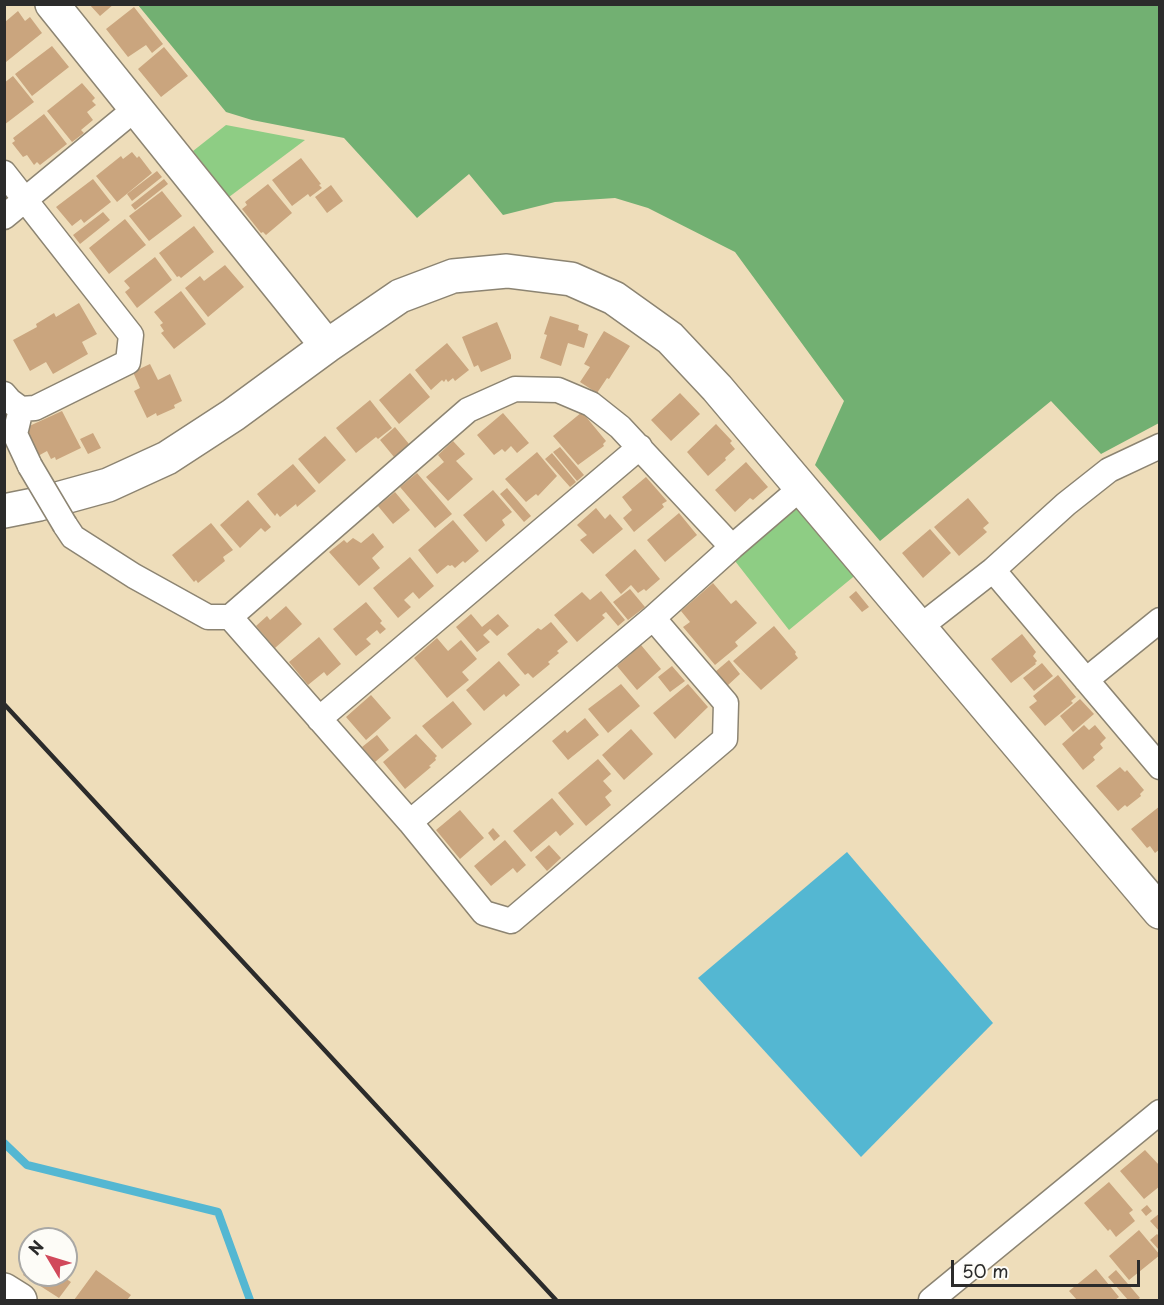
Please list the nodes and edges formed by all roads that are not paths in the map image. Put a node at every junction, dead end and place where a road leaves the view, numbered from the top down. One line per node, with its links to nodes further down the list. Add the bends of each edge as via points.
1 (52, 4): 2 (street)
2 (135, 109): 4 (street); 6 (street)
3 (4, 173): 4 (street)
4 (26, 200): 5 (street); 7 (street, via 131,335 128,362 35,408)
5 (4, 217)
6 (327, 346): 10 (street, via 400,296 453,276 507,271 571,279 614,298 670,338); 11 (street, via 166,458 108,485)
7 (13, 401): 14 (street, bridge, via 15,434 73,537 208,616)
8 (640, 447): 12 (street); 14 (street, via 591,404 558,390 515,389 468,410); 19 (street)
9 (1160, 447): 13 (street, via 1109,470)
10 (802, 488): 12 (street); 17 (street)
11 (4, 511)
12 (732, 547): 15 (street)
13 (993, 570): 17 (street); 18 (street)
14 (230, 617): 19 (street)
15 (653, 618): 21 (street); 21 (street, via 726,703 725,739 511,921 484,914)
16 (1160, 620): 18 (street)
17 (920, 627): 22 (street)
18 (1086, 680): 20 (street)
19 (320, 719): 21 (street)
20 (1160, 767)
21 (410, 822)
22 (1160, 912)
23 (1160, 1112): 26 (street)
24 (4, 1290): 25 (street)
25 (20, 1300)
26 (932, 1300)

